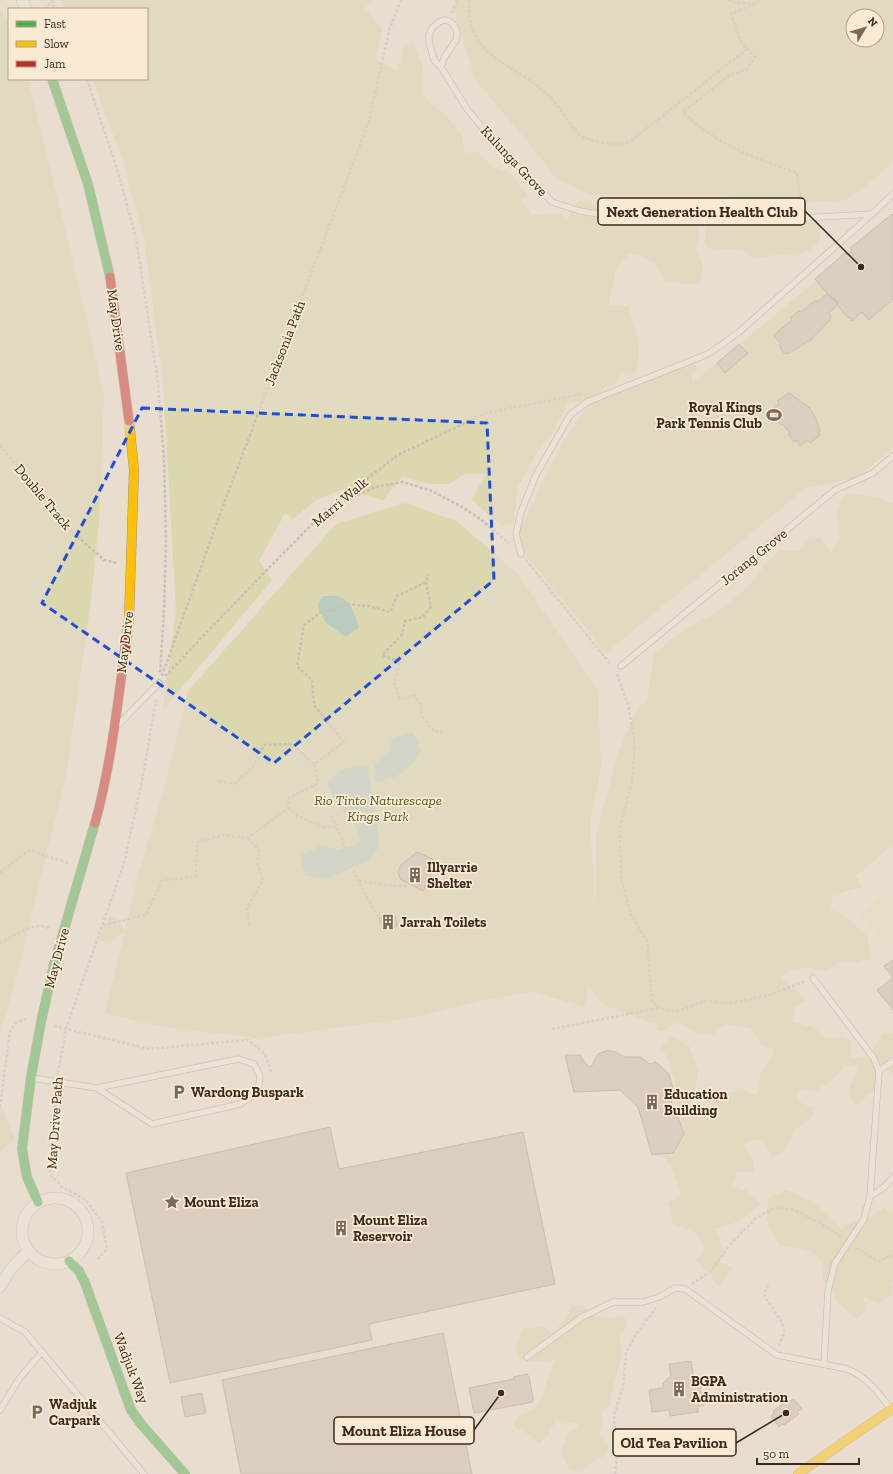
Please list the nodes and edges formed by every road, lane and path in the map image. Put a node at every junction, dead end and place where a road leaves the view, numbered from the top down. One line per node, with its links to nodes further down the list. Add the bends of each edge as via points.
1 (55, 0): 7 (path)
2 (401, 0): 25 (path, Jacksonia Path, via 388,32 369,121 220,514)
3 (457, 0): 9 (path)
4 (469, 0): 10 (path, via 472,29 486,51 548,95 582,138 594,141 619,144 628,142)
5 (728, 0): 8 (path)
6 (759, 0): 8 (path)
7 (51, 1)
8 (754, 4): 10 (path, via 731,14 741,42)
9 (449, 21): 11 (lane, via 456,29 456,40); 11 (lane, Kulunga Grove, via 439,22 429,35 434,60)
10 (747, 49): 15 (path, via 755,58 747,69 730,75 683,112 712,136 738,151 797,173)
11 (441, 67): 15 (lane, Kulunga Grove, via 467,109 552,202 580,211 611,216)
12 (52, 80): 21 (street, May Drive, via 88,184 112,285 134,470)
13 (893, 194): 14 (lane)
14 (872, 214): 15 (lane, Kulunga Grove); 20 (lane, via 738,333 708,354 587,402 570,414 536,475 521,512 516,534)
15 (804, 218)
16 (588, 393): 19 (path, Marri Walk, via 486,413 398,455)
17 (0, 444): 21 (path, Double Track, via 62,523 104,560)
18 (893, 456): 24 (lane, Jorang Grove, via 873,473 835,490)
19 (326, 510): 20 (path, via 375,487 403,482 432,491 462,507); 25 (path, Marri Walk)
20 (521, 554): 46 (path, via 616,671 628,705 634,737 634,760 632,782 620,827 621,877 630,913 647,941 652,1001)
21 (131, 565): 26 (street, May Drive, via 129,619)
22 (428, 574): 23 (path)
23 (426, 582): 27 (path, via 431,607 422,616 405,621 402,636 382,655 400,662 394,683 400,699 416,696 422,705 420,710 424,719 434,731); 28 (path, via 397,596 390,612 369,606 346,604 336,610 319,614 304,625 298,666 312,680 314,705 344,742)
24 (621, 666)
25 (159, 683): 26 (lane)
26 (114, 729): 36 (street, May Drive, via 99,808)
27 (442, 732)
28 (314, 764): 29 (path, via 292,744 264,745 253,767 234,784); 30 (path, via 318,783)
29 (219, 781)
30 (313, 786): 31 (path); 32 (path, via 289,798)
31 (316, 791)
32 (288, 808): 34 (path, via 298,816 322,827); 35 (path)
33 (331, 816): 34 (path)
34 (337, 827): 38 (path)
35 (248, 838): 41 (path, via 224,834 198,842 196,876 162,881 146,915); 42 (path, via 260,851 257,862 263,880 247,908)
36 (82, 868): 37 (path, via 29,850); 43 (street, May Drive)
37 (0, 873)
38 (358, 881): 39 (path, via 404,888); 40 (path)
39 (408, 883)
40 (379, 918)
41 (103, 925)
42 (250, 927)
43 (63, 935): 44 (path, via 44,926 30,928); 47 (street, May Drive)
44 (0, 943)
45 (813, 978): 46 (path, via 770,995 730,1003 705,1001 676,1012); 51 (lane, via 873,1057)
46 (659, 1008): 49 (path)
47 (41, 1022): 48 (path); 53 (street, May Drive); 56 (path, via 20,1020 14,1024 10,1032)
48 (66, 1029): 52 (path, via 149,1050 248,1040 265,1054); 54 (path, May Drive Path)
49 (552, 1029)
50 (893, 1061): 51 (lane)
51 (879, 1071): 58 (lane)
52 (272, 1073)
53 (31, 1077): 54 (lane); 59 (street, May Drive, via 22,1149 27,1177)
54 (57, 1082): 55 (lane); 64 (path, May Drive Path, via 50,1174 62,1187 86,1200 102,1222 107,1249)
55 (98, 1088): 55 (lane, via 238,1059 254,1064 260,1076 258,1093 240,1104 152,1124)
56 (0, 1107)
57 (893, 1177): 58 (lane, via 879,1192)
58 (870, 1196): 60 (lane, via 864,1219)
59 (38, 1202): 61 (street, via 24,1218 23,1241); 63 (street, via 62,1198 81,1210 87,1221 85,1245 79,1254)
60 (848, 1242): 62 (path, via 878,1261); 67 (path, via 820,1223 794,1210 774,1208 755,1219 728,1247 710,1272); 73 (lane, via 835,1263 828,1291)
61 (28, 1251): 63 (street, via 47,1263); 66 (street, via 10,1270)
62 (893, 1256)
63 (69, 1261): 77 (street, Wadjuk Way, via 79,1271 85,1283 131,1410)
64 (96, 1262)
65 (768, 1285): 71 (path, via 764,1294 784,1331)
66 (0, 1287)
67 (685, 1289): 68 (lane, via 675,1288); 71 (lane)
68 (667, 1293): 72 (lane, via 643,1302 613,1302 582,1317); 78 (path, via 635,1336 626,1353 622,1387 614,1415)
69 (0, 1318): 70 (lane, via 25,1332)
70 (42, 1352): 75 (lane, via 19,1379); 76 (lane)
71 (777, 1355): 73 (lane)
72 (527, 1358)
73 (824, 1363): 74 (lane, via 847,1368 863,1377)
74 (892, 1409): 79 (street)
75 (0, 1410)
76 (144, 1474)
77 (185, 1474)
78 (616, 1474)
79 (798, 1474)

